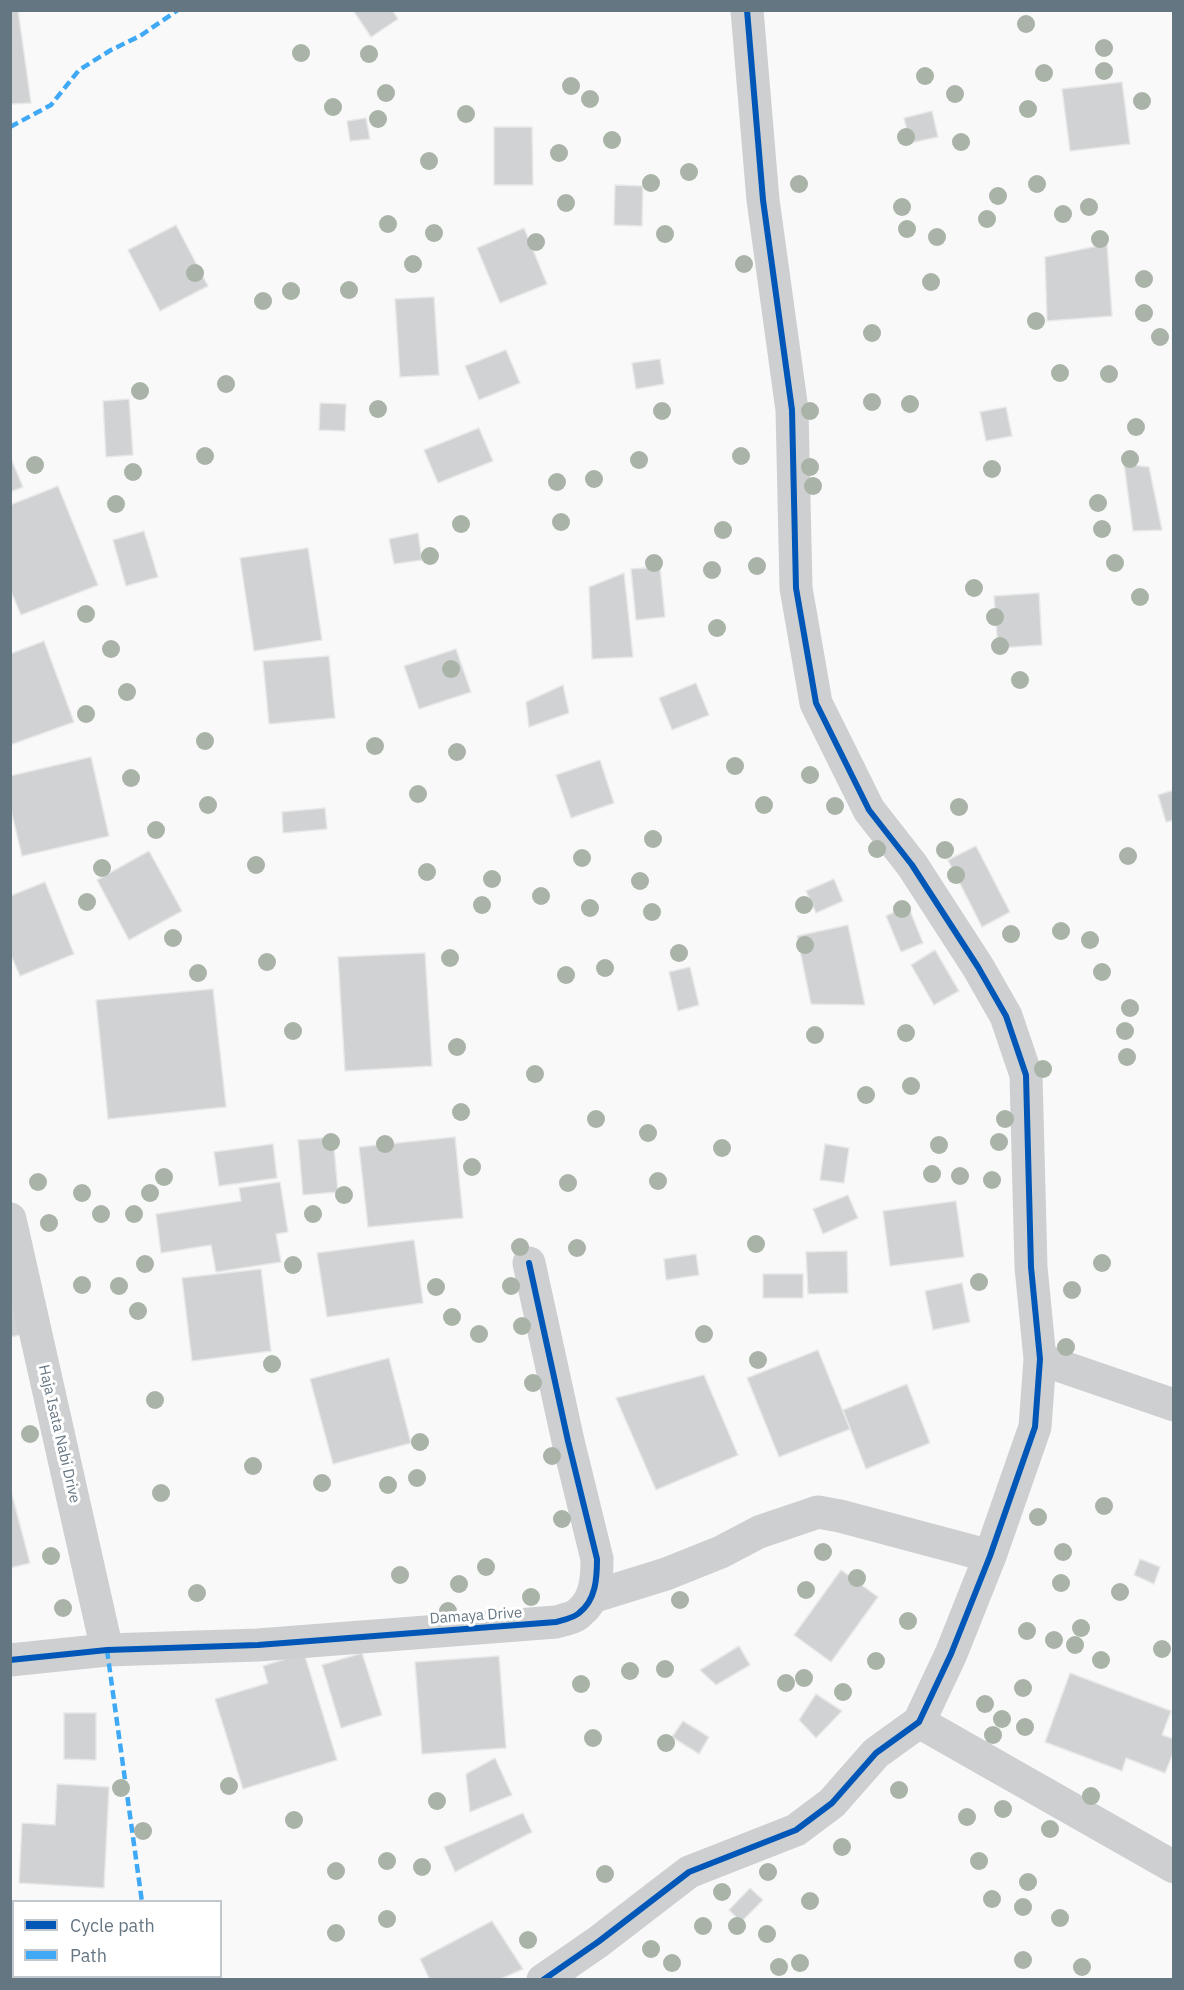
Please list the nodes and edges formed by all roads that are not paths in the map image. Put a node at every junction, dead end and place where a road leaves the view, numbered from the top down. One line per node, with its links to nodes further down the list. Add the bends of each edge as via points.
1 (747, 10): 4 (street, via 763,200 792,410 796,588 816,703 869,810 923,882 1006,1016 1026,1075 1031,1267)
2 (10, 1219): 8 (street, Haja Isata Nabi Drive)
3 (529, 1263): 7 (street, via 597,1559)
4 (1040, 1359): 5 (street); 6 (street, via 1035,1427)
5 (1173, 1405)
6 (990, 1556): 7 (street, via 818,1512 759,1532 666,1574); 10 (street)
7 (592, 1597): 8 (street, Damaya Drive, via 579,1614 556,1622 258,1645)
8 (107, 1650): 9 (street, Damaya Drive)
9 (10, 1660)
10 (919, 1722): 11 (street); 12 (street, via 876,1753 832,1803 796,1830 688,1872)
11 (1173, 1867)
12 (543, 1980)

